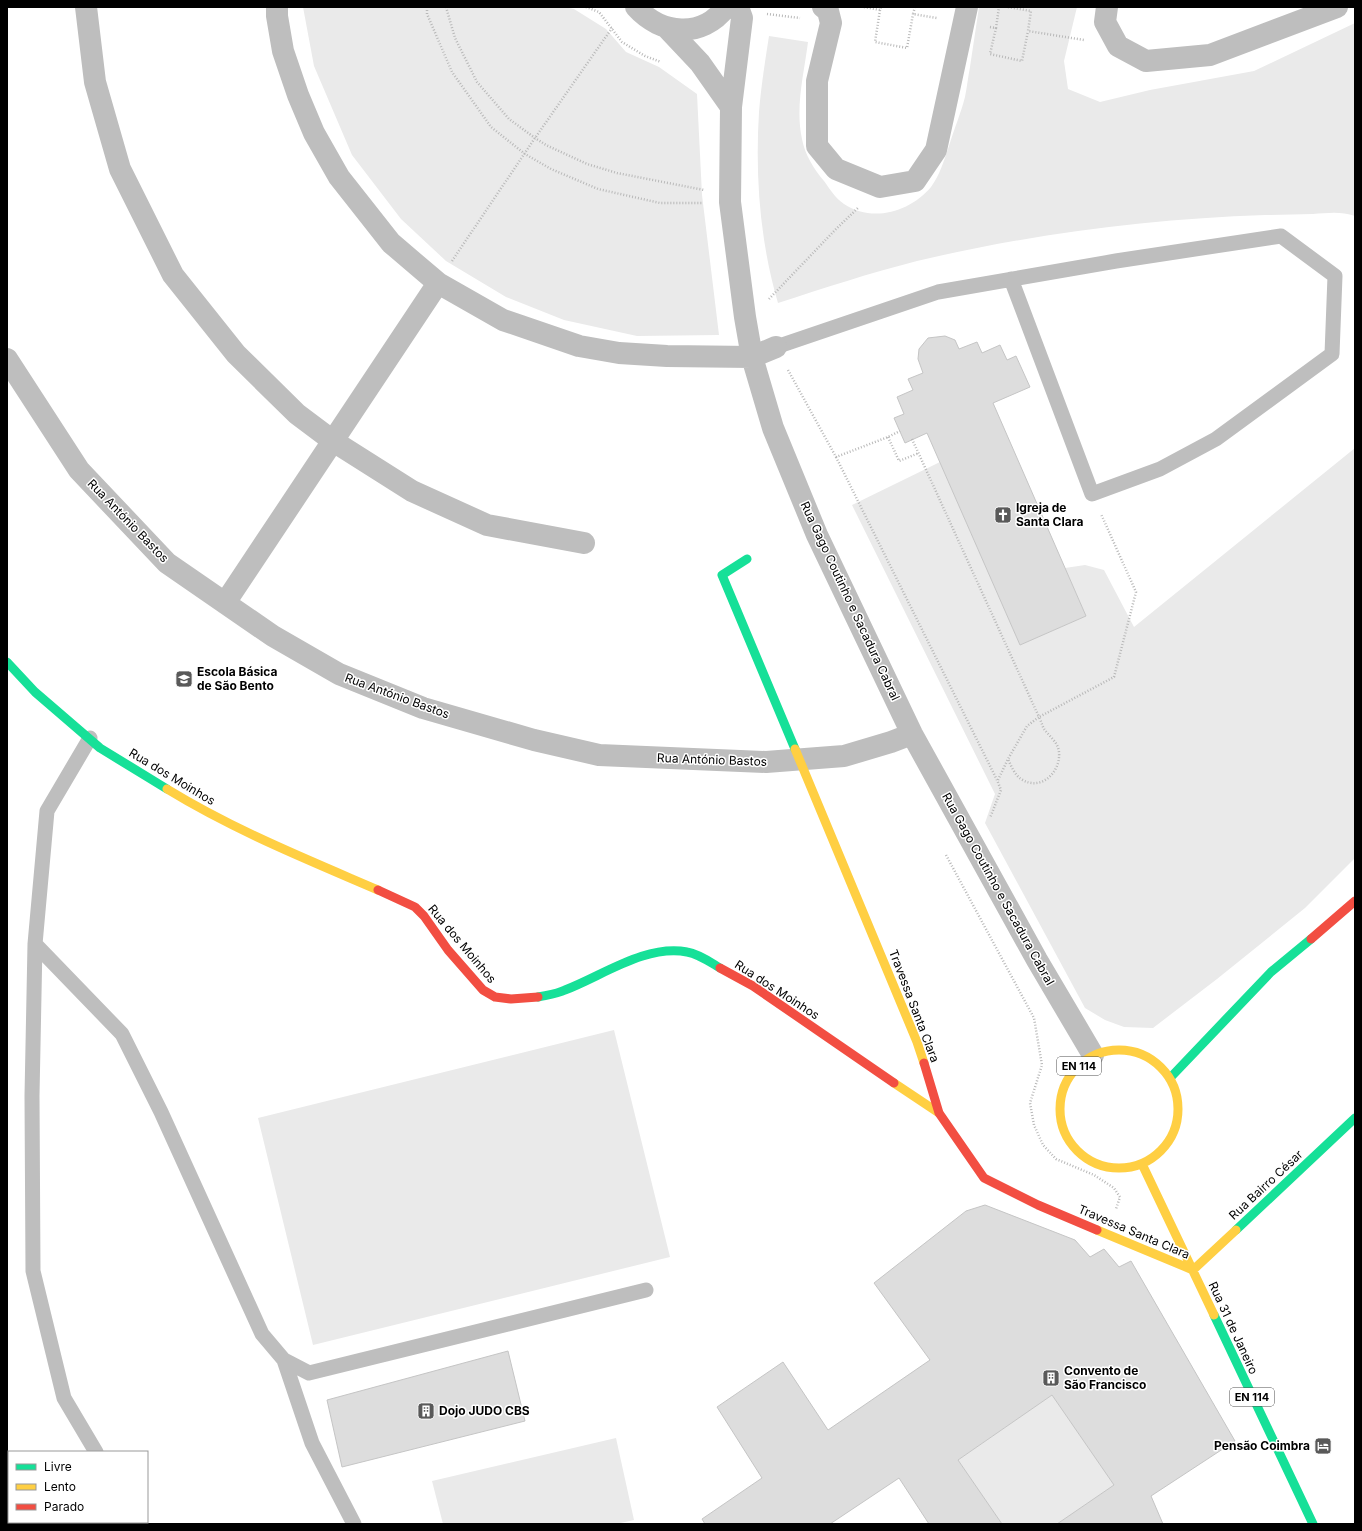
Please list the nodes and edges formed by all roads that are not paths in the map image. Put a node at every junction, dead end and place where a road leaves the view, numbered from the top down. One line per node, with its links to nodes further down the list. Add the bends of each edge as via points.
1 (86, 7): 17 (street, via 95,82 120,169 173,275 236,354 297,414)
2 (277, 7): 13 (street, via 283,51 298,95 314,133 339,176 391,243)
3 (636, 7): 10 (street, via 654,23)
4 (726, 7): 10 (street, via 705,25 680,30)
5 (738, 7): 11 (street, Rua Gago Coutinho e Sacadura Cabral, via 742,18)
6 (966, 7): 9 (street, via 936,150 915,181 880,187 836,169 817,146 817,81)
7 (1107, 7): 8 (street, via 1105,22 1118,46 1146,61 1210,55)
8 (1337, 7)
9 (827, 15)
10 (667, 28): 11 (street, via 700,63)
11 (731, 107): 15 (street, Rua Gago Coutinho e Sacadura Cabral, via 730,202)
12 (1011, 279): 12 (lane, via 1116,260 1281,236 1336,276 1332,354 1216,438 1160,469 1092,494); 14 (lane, via 938,292)
13 (438, 283): 15 (street, via 503,320 579,346 619,353); 17 (street)
14 (776, 347): 15 (street)
15 (752, 357): 22 (street, Rua Gago Coutinho e Sacadura Cabral, via 773,428 814,528)
16 (7, 359): 20 (street, Rua António Bastos, via 79,470 167,563)
17 (333, 441): 18 (street, via 412,491 487,525); 20 (street)
18 (584, 543)
19 (747, 559): 24 (street, Travessa Santa Clara, via 722,576)
20 (225, 603): 24 (street, Rua António Bastos, via 273,636 339,674 423,708 534,740 599,755 766,762)
21 (7, 662): 23 (street, Rua dos Moinhos, via 35,692)
22 (912, 734): 24 (street, Rua António Bastos, via 844,756); 27 (street, Rua Gago Coutinho e Sacadura Cabral, via 1037,960)
23 (90, 738): 26 (lane, via 47,811); 29 (street, Rua dos Moinhos, via 100,748 202,810 286,851 415,907 483,990 495,997 533,998 564,990 640,957 667,950 688,952 704,958 753,986)
24 (798, 759): 29 (street, Travessa Santa Clara, via 918,1042)
25 (1355, 902): 28 (street, via 1271,972)
26 (35, 944): 34 (lane, via 122,1034 161,1112 262,1334); 35 (lane, via 32,1096 33,1271 64,1398)
27 (1093, 1055): 28 (street, EN 114, via 1110,1050 1138,1053 1158,1065); 31 (street, EN 114, via 1077,1067 1065,1084 1059,1104 1061,1124 1070,1143 1084,1157 1102,1166 1122,1168)
28 (1170, 1078): 31 (street, EN 114, via 1177,1097 1177,1117 1171,1136 1159,1152)
29 (938, 1113): 32 (street, Travessa Santa Clara, via 984,1178 1038,1205)
30 (1355, 1118): 32 (street, Rua Bairro César)
31 (1142, 1164): 32 (street, Rua 31 de Janeiro / EN 114)
32 (1193, 1270): 37 (street, Rua 31 de Janeiro / EN 114)
33 (646, 1290): 34 (lane, via 309,1372)
34 (284, 1360): 36 (lane, via 312,1443)
35 (95, 1451)
36 (354, 1524)
37 (1313, 1524)

